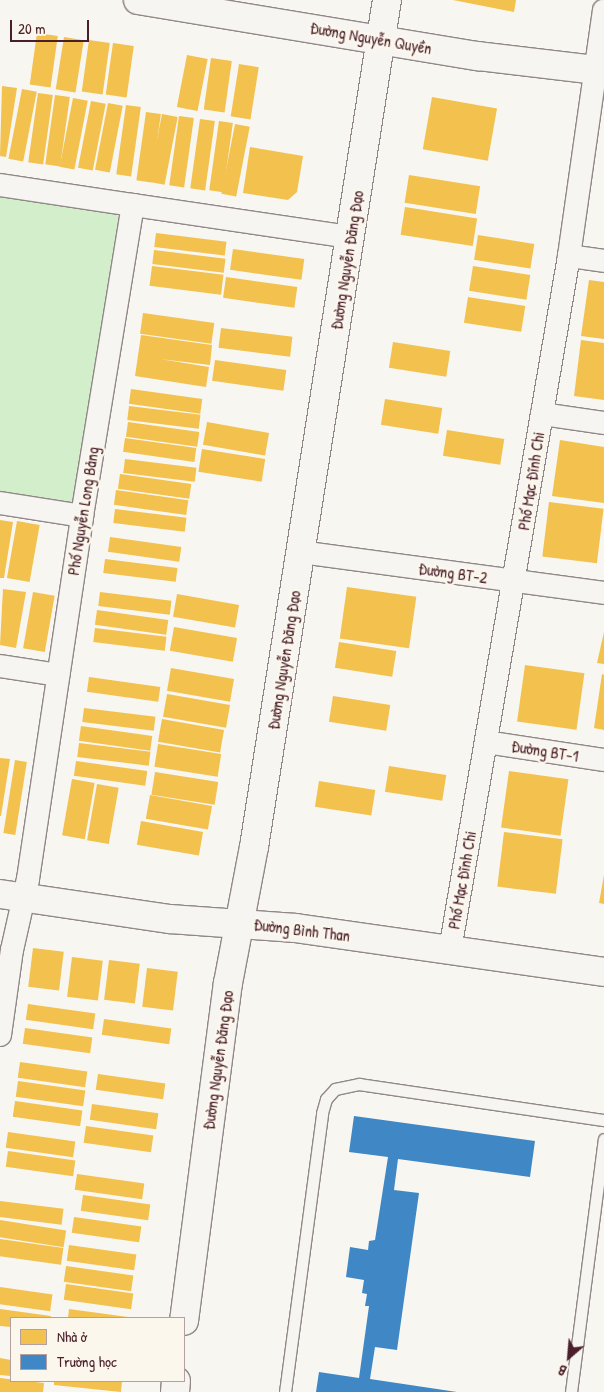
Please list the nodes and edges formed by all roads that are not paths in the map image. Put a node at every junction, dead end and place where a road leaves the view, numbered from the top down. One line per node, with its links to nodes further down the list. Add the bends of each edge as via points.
1 (138, 0): 4 (main road, Đường Nguyễn Quyền)
2 (388, 0): 4 (main road, Đường Nguyễn Đăng Đạo)
3 (604, 10): 5 (street, Phố Mạc Đĩnh Chi)
4 (381, 40): 5 (main road, Đường Nguyễn Quyền, via 478,56); 8 (main road, Đường Nguyễn Đăng Đạo)
5 (600, 70): 9 (street, Phố Mạc Đĩnh Chi)
6 (0, 185): 7 (street)
7 (133, 205): 8 (street); 14 (street, Phố Nguyễn Long Bảng)
8 (350, 237): 15 (main road, Đường Nguyễn Đăng Đạo)
9 (569, 256): 10 (street); 11 (street, Phố Mạc Đĩnh Chi)
10 (604, 261)
11 (542, 414): 12 (street); 16 (street, Phố Mạc Đĩnh Chi)
12 (604, 423)
13 (0, 503): 14 (street)
14 (82, 516): 19 (street, Phố Nguyễn Long Bảng)
15 (301, 552): 16 (street, Đường BT-2); 23 (main road, Đường Nguyễn Đăng Đạo)
16 (514, 581): 17 (street, Đường BT-2); 20 (street, Phố Mạc Đĩnh Chi)
17 (604, 593)
18 (0, 666): 19 (street)
19 (58, 675): 22 (street, Phố Nguyễn Long Bảng)
20 (486, 742): 21 (street, Đường BT-1); 24 (street, Phố Mạc Đĩnh Chi)
21 (604, 760)
22 (12, 895): 23 (main road, Đường Bình Than, via 170,919); 26 (street, Phố Nguyễn Long Bảng)
23 (240, 922): 24 (main road, Đường Bình Than); 29 (main road, Đường Nguyễn Đăng Đạo, via 228,982)
24 (450, 950): 25 (main road, Đường Bình Than)
25 (604, 972)
26 (0, 1035)
27 (604, 1120): 30 (lane, via 359,1084 335,1089 326,1099 322,1113)
28 (604, 1139): 31 (lane)
29 (185, 1317)
30 (286, 1392)
31 (571, 1392)

